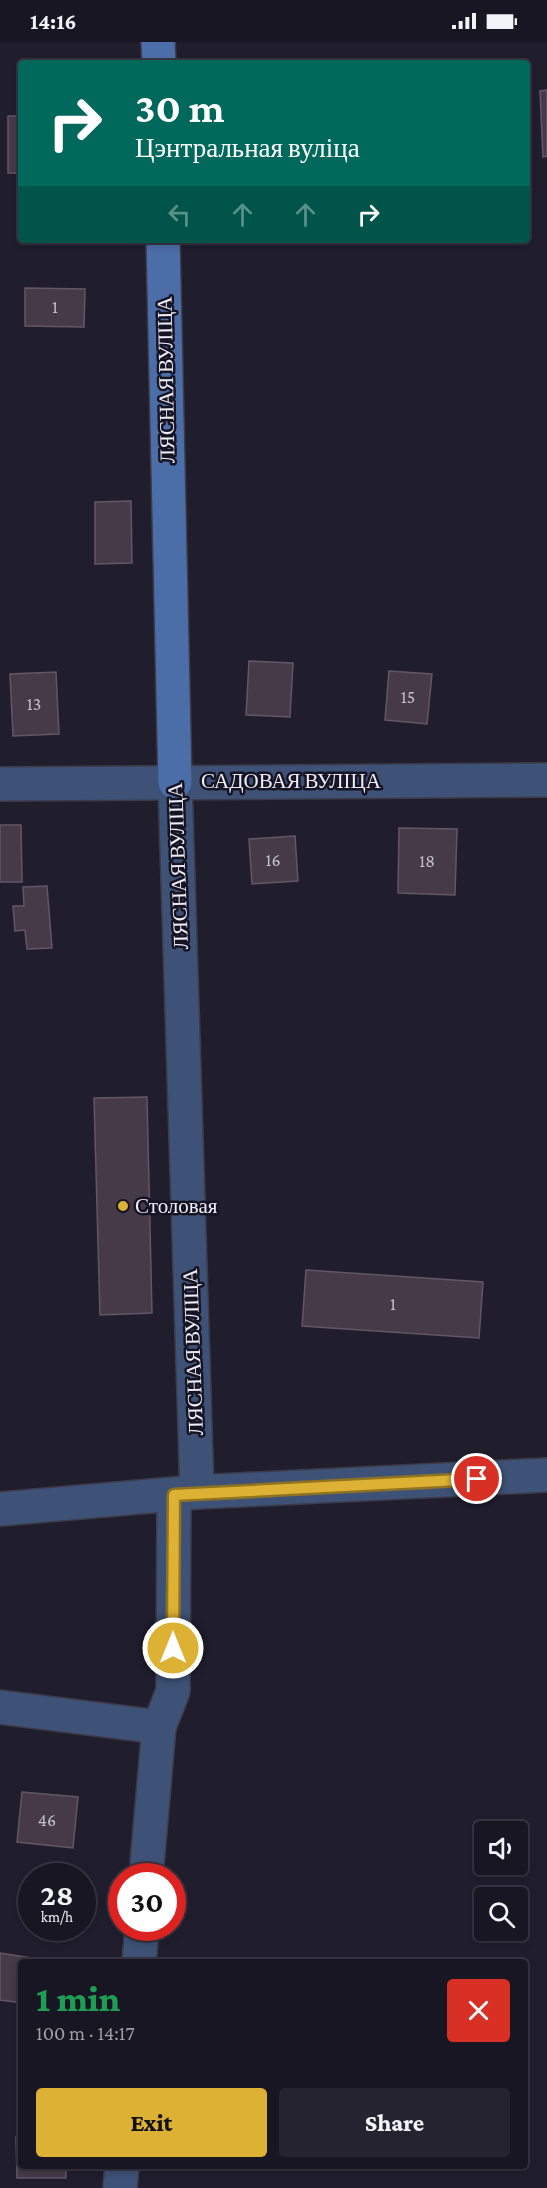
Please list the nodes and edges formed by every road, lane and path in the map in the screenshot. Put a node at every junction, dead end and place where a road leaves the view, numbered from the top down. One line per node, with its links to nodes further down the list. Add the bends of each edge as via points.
1 (158, 42): 2 (street)
2 (159, 60)
3 (163, 243): 5 (street, ЛЯСНАЯ ВУЛІЦА)
4 (547, 780): 5 (street, САДОВАЯ ВУЛІЦА)
5 (175, 782): 6 (street, САДОВАЯ ВУЛІЦА); 8 (street, ЛЯСНАЯ ВУЛІЦА)
6 (0, 784)
7 (547, 1475): 8 (street)
8 (186, 1493): 9 (street); 11 (street, ЛЯСНАЯ ВУЛІЦА, via 173,1691)
9 (0, 1509)
10 (0, 1707): 11 (street)
11 (159, 1726): 12 (street, ЛЯСНАЯ ВУЛІЦА)
12 (148, 1863)
13 (141, 1941): 14 (street)
14 (139, 1959)
15 (122, 2169): 16 (street)
16 (120, 2188)

